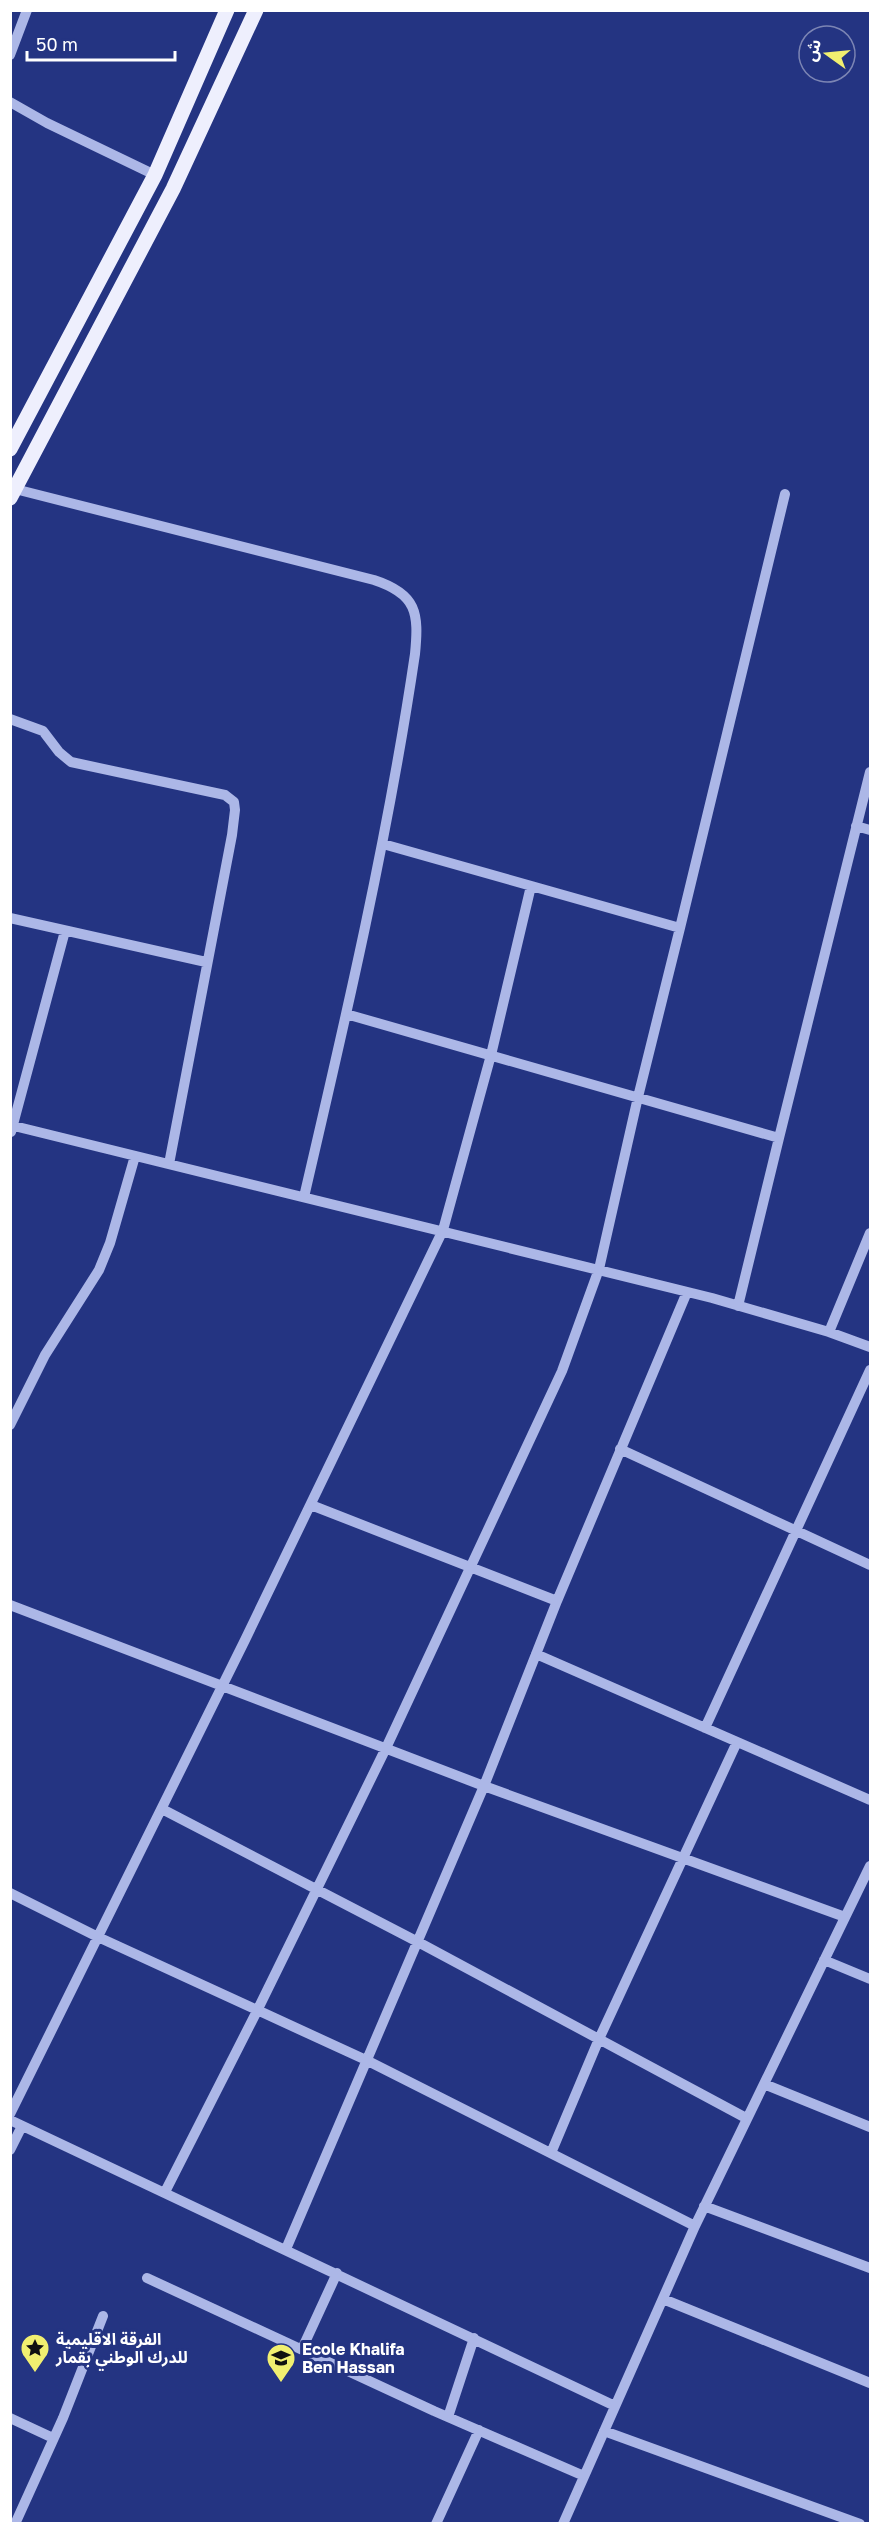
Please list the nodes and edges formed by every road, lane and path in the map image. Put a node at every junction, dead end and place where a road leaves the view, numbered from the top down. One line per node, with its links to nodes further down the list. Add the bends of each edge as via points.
1 (27, 10): 4 (street)
2 (227, 10): 6 (main road)
3 (256, 10): 8 (main road, via 173,189)
4 (10, 55)
5 (10, 102): 6 (street)
6 (155, 175): 7 (main road)
7 (10, 449)
8 (13, 493): 14 (street, via 374,580 403,594 415,612 417,629)
9 (785, 494): 17 (street)
10 (10, 719): 19 (street, via 43,731 71,762 233,798 236,810 232,835)
11 (870, 772): 12 (street)
12 (856, 826): 13 (street); 24 (street)
13 (870, 830)
14 (383, 844): 15 (street); 20 (street)
15 (531, 886): 17 (street); 21 (street)
16 (10, 918): 18 (street)
17 (680, 928): 22 (street)
18 (65, 931): 19 (street); 23 (street)
19 (206, 962): 26 (street)
20 (346, 1014): 21 (street); 27 (street)
21 (491, 1055): 22 (street); 28 (street)
22 (638, 1097): 24 (street); 30 (street)
23 (11, 1128): 25 (street)
24 (779, 1138): 32 (street)
25 (135, 1156): 26 (street); 36 (street, via 99,1270 45,1355)
26 (169, 1164): 27 (street)
27 (304, 1197): 28 (street)
28 (443, 1230): 30 (street); 38 (street)
29 (870, 1233): 33 (street)
30 (599, 1269): 31 (street); 41 (street, via 549,1400)
31 (687, 1292): 32 (street); 37 (street)
32 (738, 1306): 33 (street)
33 (829, 1332): 34 (street)
34 (870, 1347)
35 (870, 1370): 39 (street)
36 (10, 1425)
37 (620, 1449): 39 (street); 42 (street)
38 (311, 1504): 41 (street); 45 (street)
39 (797, 1531): 40 (street); 46 (street)
40 (870, 1565)
41 (471, 1566): 42 (street); 48 (street)
42 (557, 1601): 44 (street)
43 (10, 1605): 45 (street)
44 (536, 1654): 46 (street); 49 (street)
45 (222, 1687): 48 (street); 51 (street)
46 (705, 1728): 47 (street)
47 (737, 1742): 50 (street); 52 (street)
48 (386, 1748): 49 (street); 54 (street)
49 (484, 1786): 52 (street); 58 (street)
50 (870, 1800)
51 (162, 1809): 54 (street); 57 (street)
52 (684, 1857): 56 (street); 62 (street)
53 (870, 1866): 56 (street)
54 (316, 1889): 58 (street); 61 (street)
55 (10, 1893): 57 (street)
56 (845, 1917): 59 (street)
57 (99, 1937): 61 (street); 65 (street)
58 (418, 1942): 62 (street); 63 (street)
59 (824, 1960): 60 (street); 64 (street)
60 (870, 1979)
61 (257, 2011): 63 (street); 72 (street)
62 (599, 2039): 66 (street); 71 (street)
63 (366, 2060): 71 (street); 75 (street)
64 (764, 2084): 66 (street); 69 (street)
65 (10, 2114)
66 (746, 2118): 73 (street)
67 (10, 2120): 68 (street)
68 (22, 2126): 70 (street); 72 (street)
69 (870, 2127)
70 (10, 2150)
71 (551, 2153): 74 (street)
72 (165, 2192): 75 (street)
73 (704, 2206): 74 (street); 76 (street)
74 (695, 2226): 79 (street)
75 (286, 2249): 77 (street)
76 (870, 2268)
77 (337, 2273): 81 (street); 82 (street)
78 (147, 2278): 82 (street)
79 (663, 2298): 83 (street); 84 (street)
80 (103, 2316): 89 (street)
81 (474, 2338): 84 (street); 85 (street)
82 (302, 2349): 85 (street)
83 (870, 2383)
84 (615, 2406): 88 (street)
85 (448, 2417): 87 (street)
86 (10, 2418): 89 (street)
87 (479, 2430): 90 (street); 92 (street)
88 (604, 2431): 90 (street); 94 (street)
89 (53, 2438): 91 (street)
90 (584, 2476): 93 (street)
91 (15, 2523)
92 (436, 2523)
93 (563, 2523)
94 (860, 2523)

